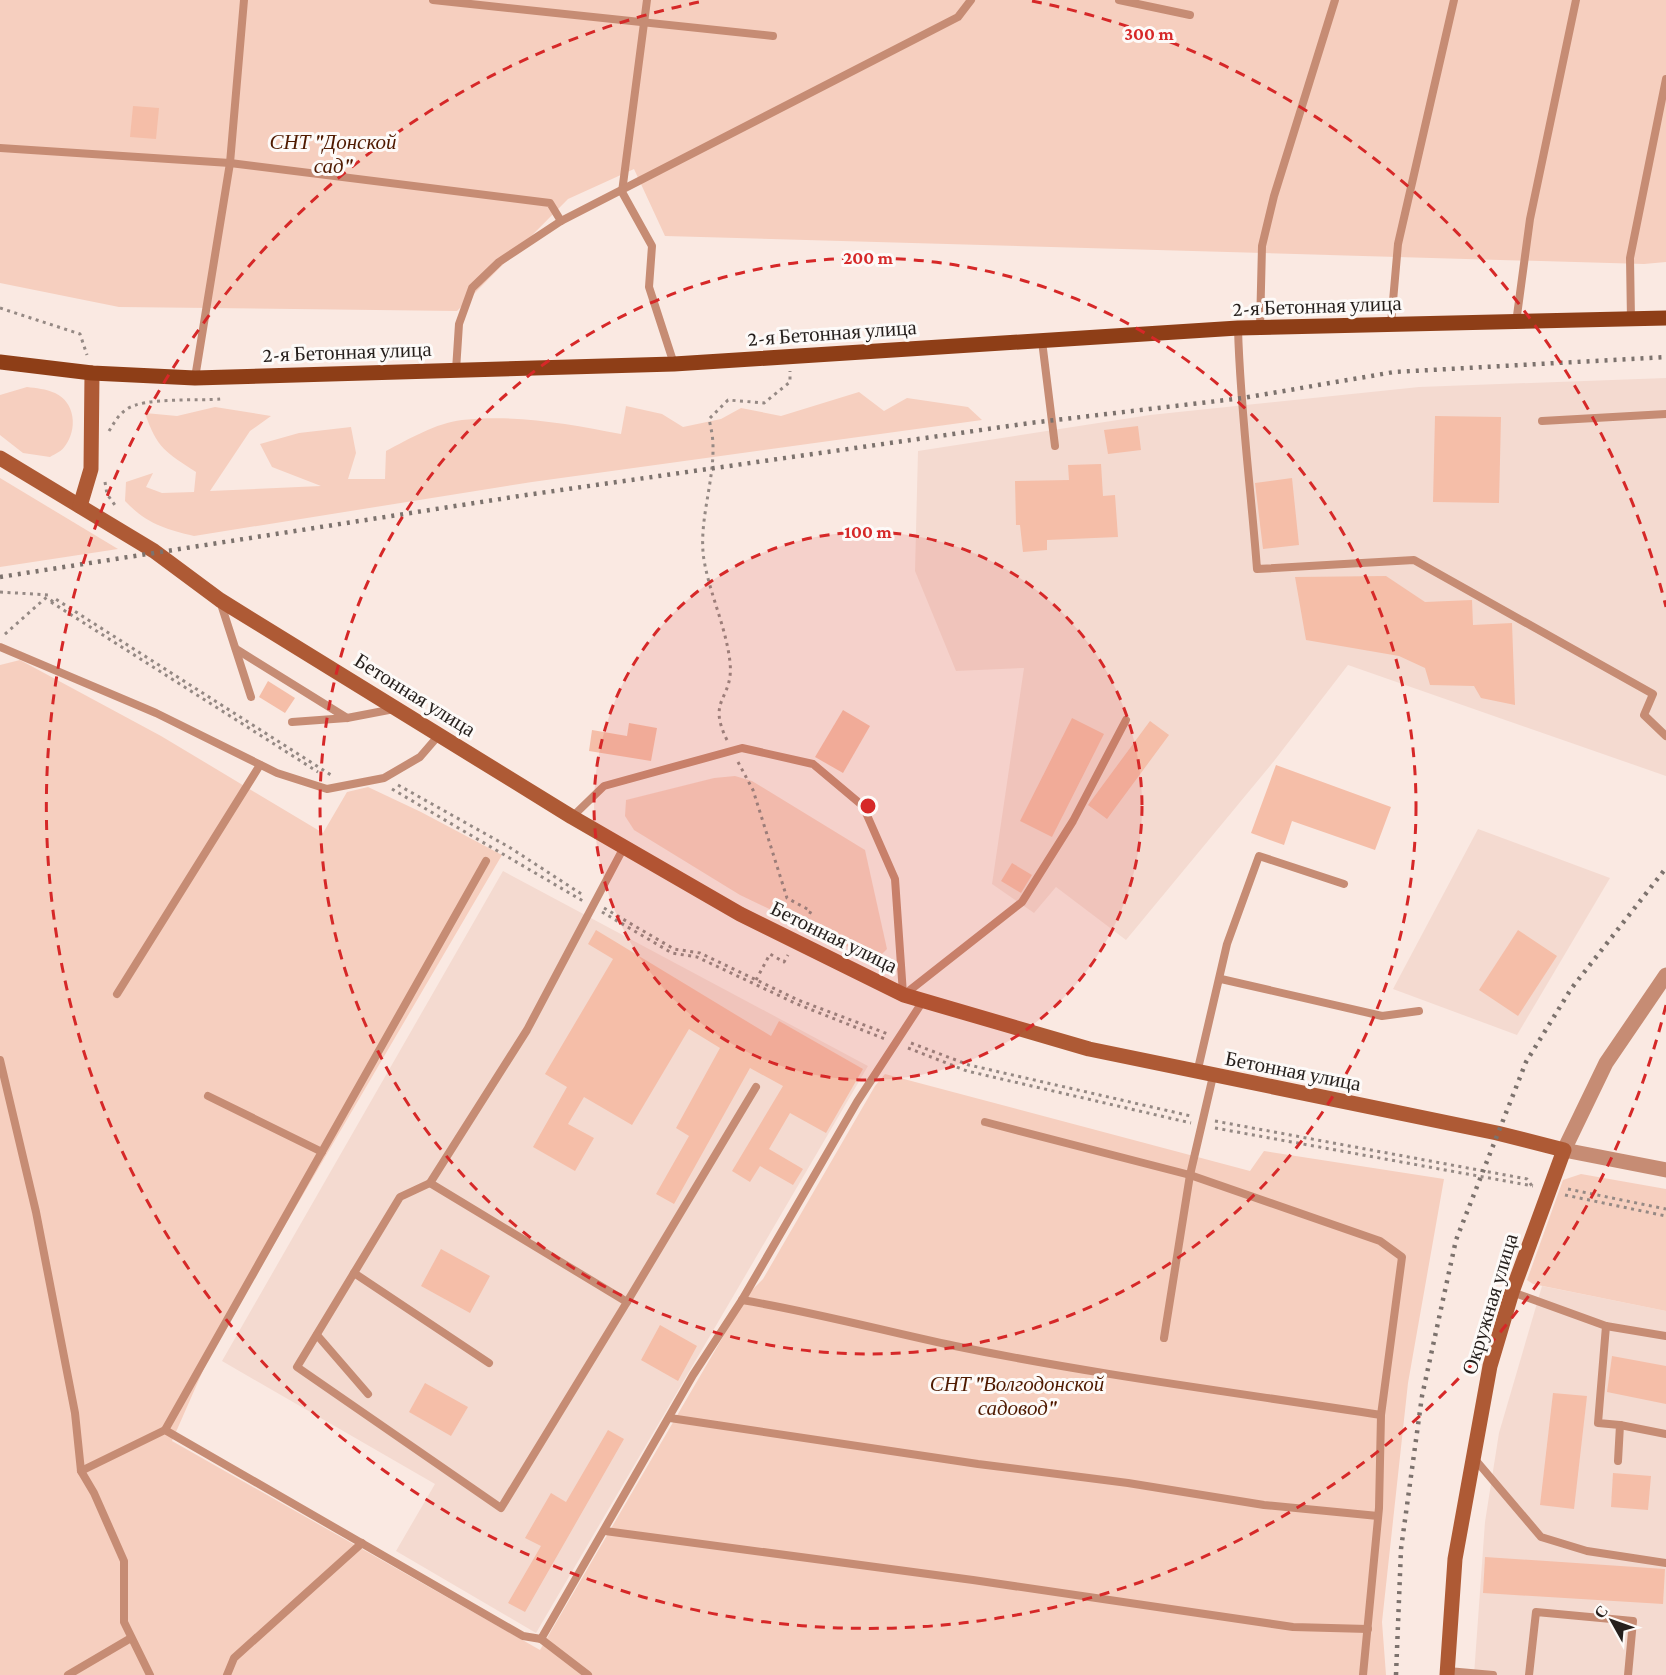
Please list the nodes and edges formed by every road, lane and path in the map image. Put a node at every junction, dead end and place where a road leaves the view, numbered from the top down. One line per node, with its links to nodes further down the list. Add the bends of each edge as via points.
1 (244, 0): 14 (lane)
2 (433, 0): 10 (lane)
3 (647, 0): 10 (lane)
4 (971, 0): 15 (lane, via 958,17)
5 (1119, 0): 9 (lane)
6 (1335, 0): 23 (lane, via 1264,236)
7 (1454, 0): 21 (lane, via 1398,244)
8 (1576, 0): 20 (lane, via 1530,219)
9 (1190, 15)
10 (644, 23): 11 (lane); 15 (lane)
11 (773, 36)
12 (1666, 79): 19 (lane, via 1630,258)
13 (0, 148): 14 (lane)
14 (230, 164): 16 (lane, via 550,203); 29 (lane)
15 (622, 192): 16 (lane); 26 (lane, via 652,246 649,287)
16 (561, 222): 27 (lane, via 500,262 472,288 459,324)
17 (0, 308): 28 (path, via 80,334)
18 (1666, 318): 19 (main road, 2-я Бетонная улица)
19 (1631, 321): 20 (main road, 2-я Бетонная улица)
20 (1516, 322): 21 (main road, 2-я Бетонная улица)
21 (1391, 324): 23 (main road, 2-я Бетонная улица)
22 (1238, 328): 23 (main road, 2-я Бетонная улица); 24 (main road, 2-я Бетонная улица); 53 (lane, via 1239,379 1257,569 1414,560 1653,694 1644,715)
23 (1260, 328)
24 (1042, 341): 26 (main road, 2-я Бетонная улица); 35 (lane)
25 (0, 362): 28 (main road, 2-я Бетонная улица)
26 (674, 364): 27 (main road, 2-я Бетонная улица)
27 (456, 370): 29 (main road, 2-я Бетонная улица)
28 (92, 373): 29 (main road, 2-я Бетонная улица); 38 (main road, via 92,469)
29 (195, 378)
30 (790, 382): 54 (path, via 764,403 728,400 709,419 713,446 704,559 730,664 728,689 718,705 717,721)
31 (221, 399): 34 (path, via 129,407)
32 (1666, 414): 33 (lane)
33 (1542, 421)
34 (106, 435)
35 (1055, 446)
36 (0, 458): 38 (main road, Бетонная улица)
37 (104, 470): 39 (path, via 107,494)
38 (80, 506): 43 (main road, Бетонная улица, via 154,551)
39 (118, 509)
40 (0, 592): 41 (path)
41 (49, 595): 42 (path); 44 (path)
42 (54, 598): 57 (path); 58 (path, via 51,602)
43 (220, 600): 46 (lane); 48 (main road, Бетонная улица)
44 (0, 638)
45 (0, 647): 56 (lane, via 156,713)
46 (236, 649): 47 (lane); 49 (lane)
47 (251, 697)
48 (398, 709): 49 (lane); 52 (main road, Бетонная улица)
49 (347, 718): 51 (lane)
50 (1126, 720): 70 (lane, via 1072,821 1022,902)
51 (292, 722)
52 (439, 735): 56 (lane, via 420,757 384,778 327,789); 60 (main road, Бетонная улица)
53 (1666, 736)
54 (728, 741)
55 (738, 761): 65 (path, via 753,790 787,898 811,911)
56 (260, 765): 69 (lane)
57 (333, 776)
58 (332, 781)
59 (391, 789): 64 (path)
60 (572, 817): 61 (main road, Бетонная улица); 70 (lane, via 604,786 742,748 813,764 863,807 895,879)
61 (624, 847): 64 (lane); 65 (main road, Бетонная улица)
62 (486, 861): 82 (lane)
63 (1344, 884): 67 (lane, via 1259,856 1227,944)
64 (591, 906): 73 (path, via 672,953 697,957 797,1004); 86 (lane, via 527,1030)
65 (795, 943): 68 (path, via 784,962 770,954); 70 (main road, Бетонная улица)
66 (1666, 975): 81 (street, Окружная улица, via 1606,1063)
67 (1221, 979): 72 (lane, via 1382,1016); 75 (lane)
68 (756, 980)
69 (117, 994)
70 (904, 995): 71 (main road, Бетонная улица)
71 (924, 1001): 73 (lane); 75 (main road, Бетонная улица, via 1089,1049)
72 (1419, 1011)
73 (896, 1043): 80 (path, via 967,1071); 93 (lane, via 857,1101)
74 (0, 1060): 108 (lane, via 36,1212 75,1413)
75 (1197, 1073): 76 (main road, Бетонная улица)
76 (1213, 1076): 80 (lane); 81 (main road, Бетонная улица)
77 (756, 1087): 94 (lane)
78 (208, 1096): 82 (lane)
79 (985, 1122): 84 (lane)
80 (1202, 1125): 84 (lane); 85 (path, via 1532,1186)
81 (1564, 1150): 83 (street, Бетонная улица); 92 (main road, Окружная улица)
82 (322, 1152): 104 (lane)
83 (1666, 1170)
84 (1190, 1175): 98 (lane); 101 (lane, via 1380,1241 1402,1257)
85 (1527, 1179)
86 (430, 1183): 91 (lane, via 400,1197); 94 (lane)
87 (1570, 1188): 89 (path)
88 (1562, 1194): 90 (path)
89 (1666, 1209)
90 (1666, 1216)
91 (354, 1274): 96 (lane); 99 (lane)
92 (1512, 1292): 95 (lane); 106 (main road, Окружная улица, via 1490,1366)
93 (742, 1300): 101 (lane, via 816,1312 978,1350); 102 (lane)
94 (627, 1302): 96 (lane, via 501,1508 297,1367)
95 (1606, 1326): 97 (lane); 103 (lane, via 1598,1423)
96 (317, 1335): 100 (lane)
97 (1666, 1336)
98 (1164, 1338)
99 (489, 1363)
100 (368, 1394)
101 (1381, 1415): 109 (lane)
102 (670, 1418): 109 (lane, via 1264,1505); 110 (lane)
103 (1620, 1425): 105 (lane); 107 (lane)
104 (165, 1430): 108 (lane); 111 (lane)
105 (1666, 1434)
106 (1473, 1456): 112 (lane, via 1541,1537 1587,1551); 116 (main road, Окружная улица, via 1455,1559)
107 (1618, 1461)
108 (81, 1471): 114 (lane, via 123,1561 124,1622)
109 (1378, 1516): 113 (lane)
110 (605, 1531): 113 (lane, via 1293,1627); 115 (lane)
111 (362, 1543): 115 (lane, via 523,1636); 119 (lane, via 234,1658)
112 (1666, 1563)
113 (1368, 1629): 121 (lane)
114 (132, 1638): 117 (lane); 118 (lane)
115 (541, 1639): 120 (lane)
116 (1448, 1673): 122 (lane)
117 (68, 1675)
118 (150, 1675)
119 (227, 1675)
120 (588, 1675)
121 (1363, 1675)
122 (1493, 1675)
123 (1529, 1675): 124 (lane, via 1536,1612 1633,1621)
124 (1628, 1675)

